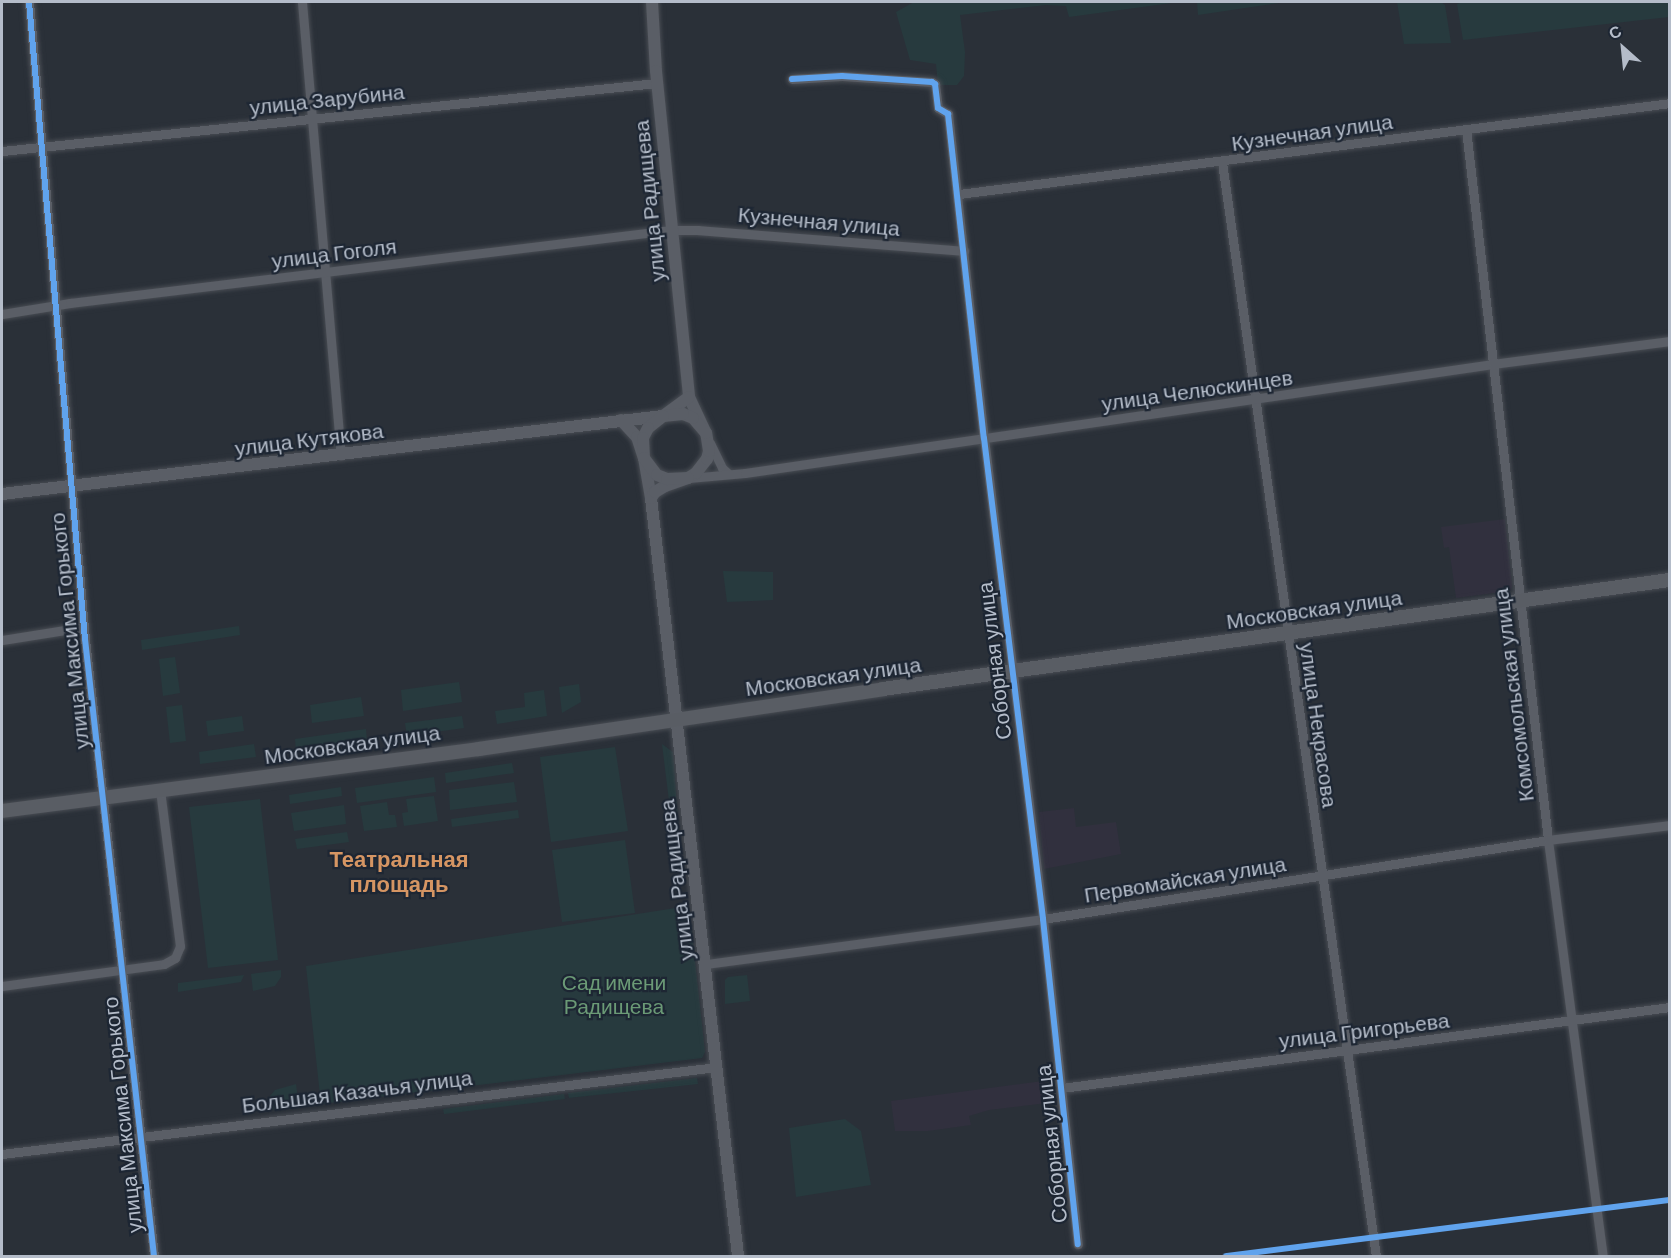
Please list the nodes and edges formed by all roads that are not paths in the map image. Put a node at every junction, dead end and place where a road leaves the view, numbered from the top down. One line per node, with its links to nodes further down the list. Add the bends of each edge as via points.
1 (29, 2): 9 (street, улица Максима Горького)
2 (302, 2): 7 (street)
3 (652, 2): 5 (street, улица Радищева)
4 (792, 79): 12 (street, Соборная улица, via 842,76 935,84 938,108 948,114)
5 (657, 83): 7 (street, улица Зарубина); 13 (street, улица Радищева)
6 (1670, 103): 8 (street, Кузнечная улица)
7 (311, 119): 9 (street, улица Зарубина); 15 (street)
8 (1466, 129): 11 (street, Кузнечная улица); 19 (street, Комсомольская улица)
9 (42, 147): 10 (street, улица Зарубина); 16 (street, улица Максима Горького)
10 (2, 151)
11 (1222, 162): 12 (street, Кузнечная улица); 21 (street, улица Некрасова)
12 (959, 194): 14 (street, Соборная улица)
13 (671, 230): 14 (street, Кузнечная улица); 15 (street, улица Гоголя); 20 (street, улица Радищева)
14 (964, 251): 25 (street, Соборная улица)
15 (324, 273): 16 (street, улица Гоголя); 26 (street)
16 (56, 306): 17 (street, улица Гоголя); 30 (street, улица Максима Горького)
17 (2, 314)
18 (1670, 341): 19 (street, улица Челюскинцев)
19 (1493, 364): 21 (street, улица Челюскинцев); 34 (street, Комсомольская улица)
20 (689, 397): 22 (street); 24 (street, улица Радищева)
21 (1257, 401): 25 (street, улица Челюскинцев); 36 (street, улица Некрасова)
22 (663, 416): 23 (street, улица Кутякова); 24 (street, via 683,414 693,418); 27 (street, via 648,428 642,448)
23 (621, 420): 26 (street, улица Кутякова); 27 (street, via 636,437)
24 (706, 433): 28 (street, via 717,460); 29 (street, via 707,459)
25 (984, 438): 28 (street, улица Челюскинцев); 38 (street, Соборная улица)
26 (341, 455): 30 (street, улица Кутякова)
27 (644, 458): 29 (street, via 657,475 667,479); 32 (street, улица Радищева)
28 (729, 474): 29 (street, улица Челюскинцев)
29 (688, 478): 32 (street, via 665,486)
30 (71, 486): 31 (street, улица Кутякова); 35 (street, улица Максима Горького)
31 (2, 494)
32 (651, 498): 39 (street, улица Радищева)
33 (1670, 580): 34 (main road, Московская улица)
34 (1520, 601): 36 (main road, Московская улица); 44 (street, Комсомольская улица)
35 (84, 627): 37 (street); 41 (street, улица Максима Горького)
36 (1289, 634): 38 (main road, Московская улица); 45 (street, улица Некрасова)
37 (2, 640)
38 (1014, 672): 39 (main road, Московская улица); 46 (street, Соборная улица)
39 (676, 720): 40 (main road, Московская улица); 47 (street, улица Радищева)
40 (160, 790): 41 (main road, Московская улица); 48 (street, via 180,946 175,958 164,964)
41 (104, 797): 42 (main road, Московская улица); 48 (street, улица Максима Горького)
42 (2, 811)
43 (1670, 825): 44 (street, Первомайская улица)
44 (1548, 840): 45 (street, Первомайская улица); 51 (street, Комсомольская улица)
45 (1321, 876): 46 (street, Первомайская улица); 52 (street, улица Некрасова)
46 (1043, 919): 47 (street, Первомайская улица); 54 (street, Соборная улица)
47 (706, 964): 53 (street, улица Радищева)
48 (122, 969): 49 (street); 55 (street, улица Максима Горького)
49 (2, 986)
50 (1670, 1007): 51 (street, улица Григорьева)
51 (1571, 1020): 52 (street, улица Григорьева); 61 (street, Комсомольская улица)
52 (1347, 1050): 54 (street, улица Григорьева); 60 (street, улица Некрасова)
53 (717, 1067): 55 (street, Большая Казачья улица); 59 (street, улица Радищева)
54 (1062, 1088): 57 (street, Соборная улица)
55 (141, 1137): 56 (street, Большая Казачья улица); 58 (street, улица Максима Горького)
56 (2, 1154)
57 (1078, 1244)
58 (154, 1257)
59 (738, 1257)
60 (1376, 1257)
61 (1603, 1257)

